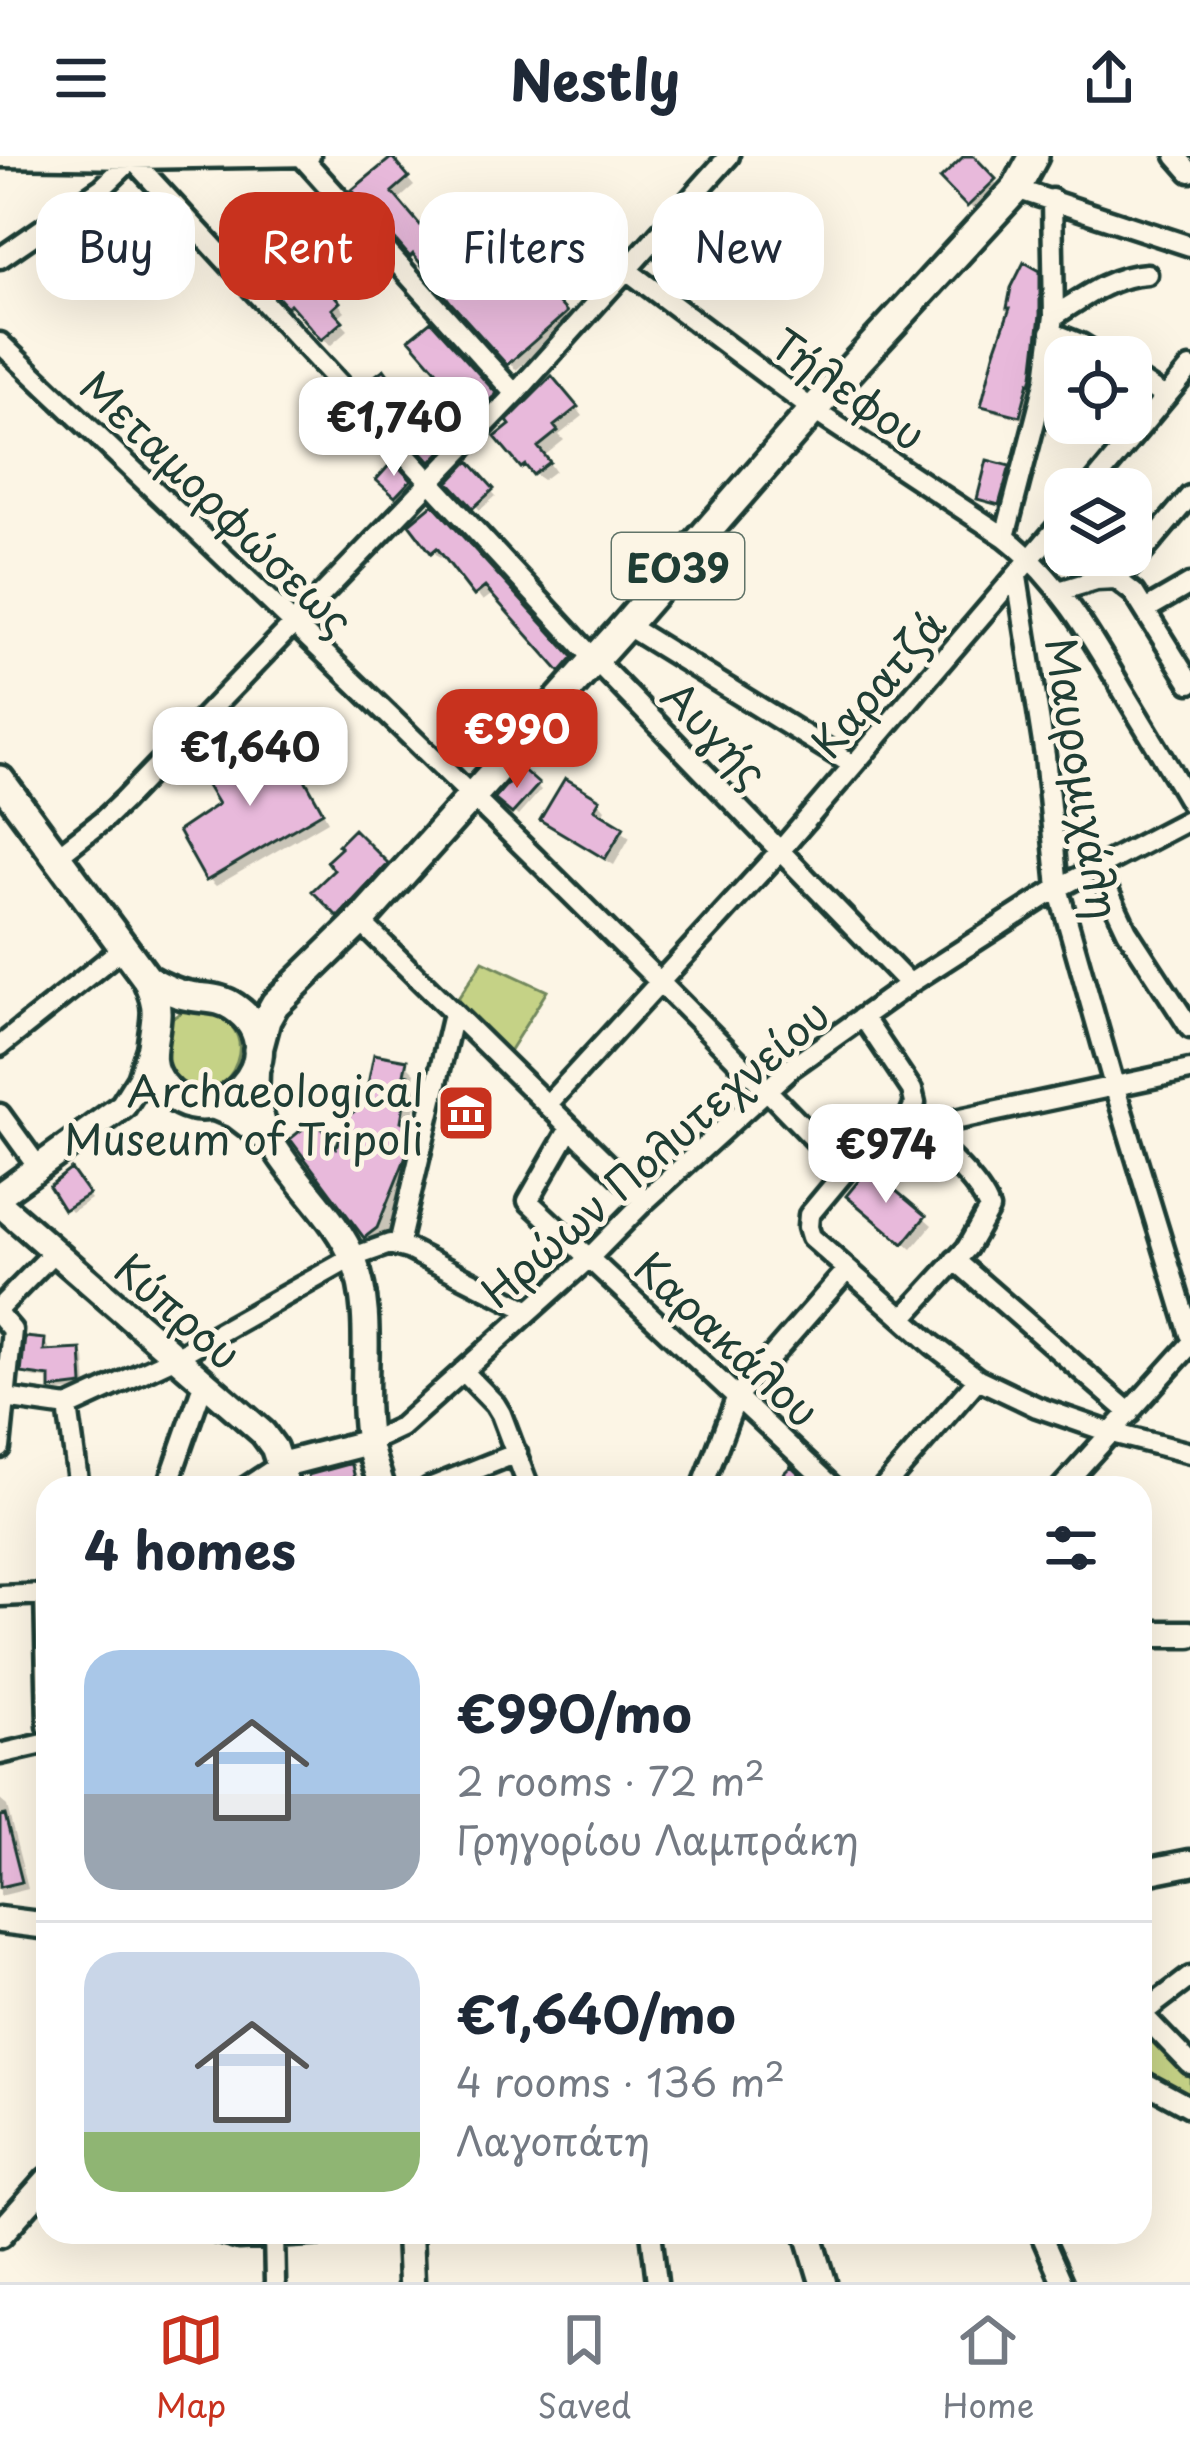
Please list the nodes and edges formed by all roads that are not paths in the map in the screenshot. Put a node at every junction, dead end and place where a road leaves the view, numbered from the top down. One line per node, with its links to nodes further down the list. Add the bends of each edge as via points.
1 (206, 156): 2 (street); 8 (street)
2 (301, 156): 3 (street); 22 (street)
3 (315, 156)
4 (729, 156): 14 (street)
5 (1034, 156): 10 (main road, ΕΟ39)
6 (1176, 156): 9 (street)
7 (0, 157): 8 (street)
8 (132, 160): 13 (street); 26 (street, Αυγής)
9 (1190, 172)
10 (1016, 189): 11 (street); 24 (main road, ΕΟ39)
11 (1052, 199): 12 (street); 17 (street)
12 (1190, 246)
13 (0, 259)
14 (628, 271): 24 (street, Τήλεφου)
15 (1147, 274): 17 (street, via 1110,281)
16 (601, 300): 22 (street)
17 (1053, 324): 18 (street); 28 (street)
18 (1070, 336)
19 (0, 343): 36 (street, Μεταμορφώσεως)
20 (1190, 368): 23 (street)
21 (1152, 389): 23 (street)
22 (515, 394): 26 (street)
23 (1165, 397): 25 (street)
24 (813, 410): 28 (street, Τήλεφου); 37 (main road, ΕΟ39)
25 (1106, 468)
26 (429, 481): 36 (street); 38 (street, Αυγής)
27 (1190, 496): 32 (street)
28 (1005, 537): 30 (street, Τήλεφου)
29 (1044, 544): 30 (street, Καρατζά)
30 (1032, 559): 31 (street, Καρατζά); 34 (street, Τήλεφου)
31 (1017, 577): 40 (street, Καρατζά); 49 (street, Μαυρομιχάλη)
32 (1116, 578): 34 (street); 35 (street)
33 (1190, 584): 35 (street)
34 (1059, 591): 43 (street, Τήλεφου)
35 (1145, 610): 39 (street)
36 (293, 622): 42 (street, Μεταμορφώσεως); 47 (street, via 108,816)
37 (626, 625): 38 (main road, ΕΟ39); 40 (street)
38 (595, 660): 42 (main road, ΕΟ39); 46 (street, Αυγής)
39 (1190, 683)
40 (853, 765): 46 (street, Καρατζά)
41 (0, 780): 44 (main road)
42 (471, 796): 50 (main road, ΕΟ39); 53 (street, Μεταμορφώσεως)
43 (1190, 802)
44 (9, 812): 47 (main road)
45 (1190, 819): 48 (street, Ηρώων Πολυτεχνείου)
46 (780, 850): 53 (street, Καρατζά); 54 (street, Αυγής)
47 (56, 856): 51 (main road)
48 (1097, 867): 49 (street, Ηρώων Πολυτεχνείου); 60 (street, via 1127,931)
49 (1058, 888): 54 (street, Ηρώων Πολυτεχνείου); 65 (street, Μαυρομιχάλη)
50 (360, 921): 55 (main road, ΕΟ39); 58 (street)
51 (124, 947): 52 (main road); 62 (street)
52 (147, 979): 56 (main road); 61 (main road, via 157,1012)
53 (659, 981): 66 (street, Μεταμορφώσεως); 68 (street, Καρατζά)
54 (909, 984): 59 (street, Ηρώων Πολυτεχνείου)
55 (286, 992): 57 (main road); 63 (main road, ΕΟ39, via 266,1020)
56 (195, 998): 57 (main road); 61 (main road, via 163,1015)
57 (231, 1004): 63 (main road, via 255,1032)
58 (453, 1014): 68 (street); 77 (street)
59 (863, 1017): 66 (street, Ηρώων Πολυτεχνείου); 71 (street, via 912,1090)
60 (1190, 1028)
61 (151, 1040): 67 (main road, via 161,1084 174,1097); 73 (main road, via 123,1106)
62 (0, 1046)
63 (257, 1059): 67 (main road, via 238,1094); 72 (main road, via 259,1108)
64 (1190, 1070): 65 (street)
65 (1114, 1085): 71 (street); 86 (street, Μαυρομιχάλη)
66 (767, 1090): 74 (street, Μεταμορφώσεως); 76 (street, Ηρώων Πολυτεχνείου)
67 (210, 1105): 72 (main road)
68 (547, 1105): 70 (street)
69 (0, 1114): 73 (street)
70 (570, 1128): 76 (street); 80 (street, Καρακάλου, via 528,1201)
71 (910, 1129): 74 (street, via 878,1132); 81 (street, via 985,1194 989,1209)
72 (276, 1147): 79 (main road)
73 (39, 1168): 75 (main road)
74 (845, 1171): 82 (street, via 808,1227)
75 (0, 1200): 78 (main road, Κύπρου)
76 (645, 1201): 80 (street, Ηρώων Πολυτεχνείου)
77 (399, 1244): 79 (street); 83 (street)
78 (53, 1252): 84 (street); 88 (main road, Κύπρου)
79 (352, 1257): 88 (street); 97 (main road, via 363,1289)
80 (589, 1258): 83 (street, Ηρώων Πολυτεχνείου); 92 (street, Καρακάλου)
81 (955, 1260): 85 (street); 95 (street)
82 (847, 1270): 85 (street); 92 (street)
83 (528, 1310): 89 (street, Ηρώων Πολυτεχνείου)
84 (0, 1312): 93 (street, via 12,1330)
85 (903, 1318): 90 (street)
86 (1190, 1334)
87 (1190, 1345): 95 (street)
88 (174, 1358): 91 (main road, Κύπρου); 94 (street)
89 (463, 1371): 97 (street, Ηρώων Πολυτεχνείου, via 401,1427); 99 (street, via 495,1404)
90 (978, 1379): 96 (street); 109 (street)
91 (204, 1382): 102 (street); 103 (main road, Κύπρου, via 263,1433)
92 (737, 1396): 107 (street); 108 (street, Καρακάλου)
93 (5, 1398): 94 (street); 98 (street)
94 (68, 1407): 101 (street)
95 (1130, 1412): 96 (street)
96 (1112, 1432): 100 (street); 110 (street)
97 (368, 1442): 103 (main road); 104 (main road)
98 (0, 1448)
99 (517, 1453): 105 (street); 106 (street)
100 (1190, 1453)
101 (77, 1476)
102 (171, 1476)
103 (284, 1476)
104 (378, 1476)
105 (459, 1476)
106 (526, 1476)
107 (706, 1476)
108 (821, 1476)
109 (894, 1476)
110 (1072, 1476)
111 (36, 1594): 112 (street)
112 (0, 1596)
113 (1152, 1634): 114 (main road)
114 (1190, 1634)
115 (36, 1746): 116 (street)
116 (0, 1754)
117 (1190, 1863): 118 (main road)
118 (1152, 1871)
119 (0, 1920): 120 (main road)
120 (36, 1924)
121 (1190, 1977): 122 (street)
122 (1152, 2006)
123 (1152, 2025): 124 (street)
124 (1190, 2064)
125 (1152, 2087): 126 (street)
126 (1190, 2108)
127 (36, 2194): 128 (main road)
128 (0, 2234)
129 (274, 2244): 134 (street)
130 (409, 2244): 135 (main road)
131 (652, 2244): 136 (street)
132 (812, 2244): 137 (main road)
133 (1045, 2244): 138 (street)
134 (274, 2282)
135 (410, 2282)
136 (656, 2282)
137 (823, 2282)
138 (1062, 2282)

